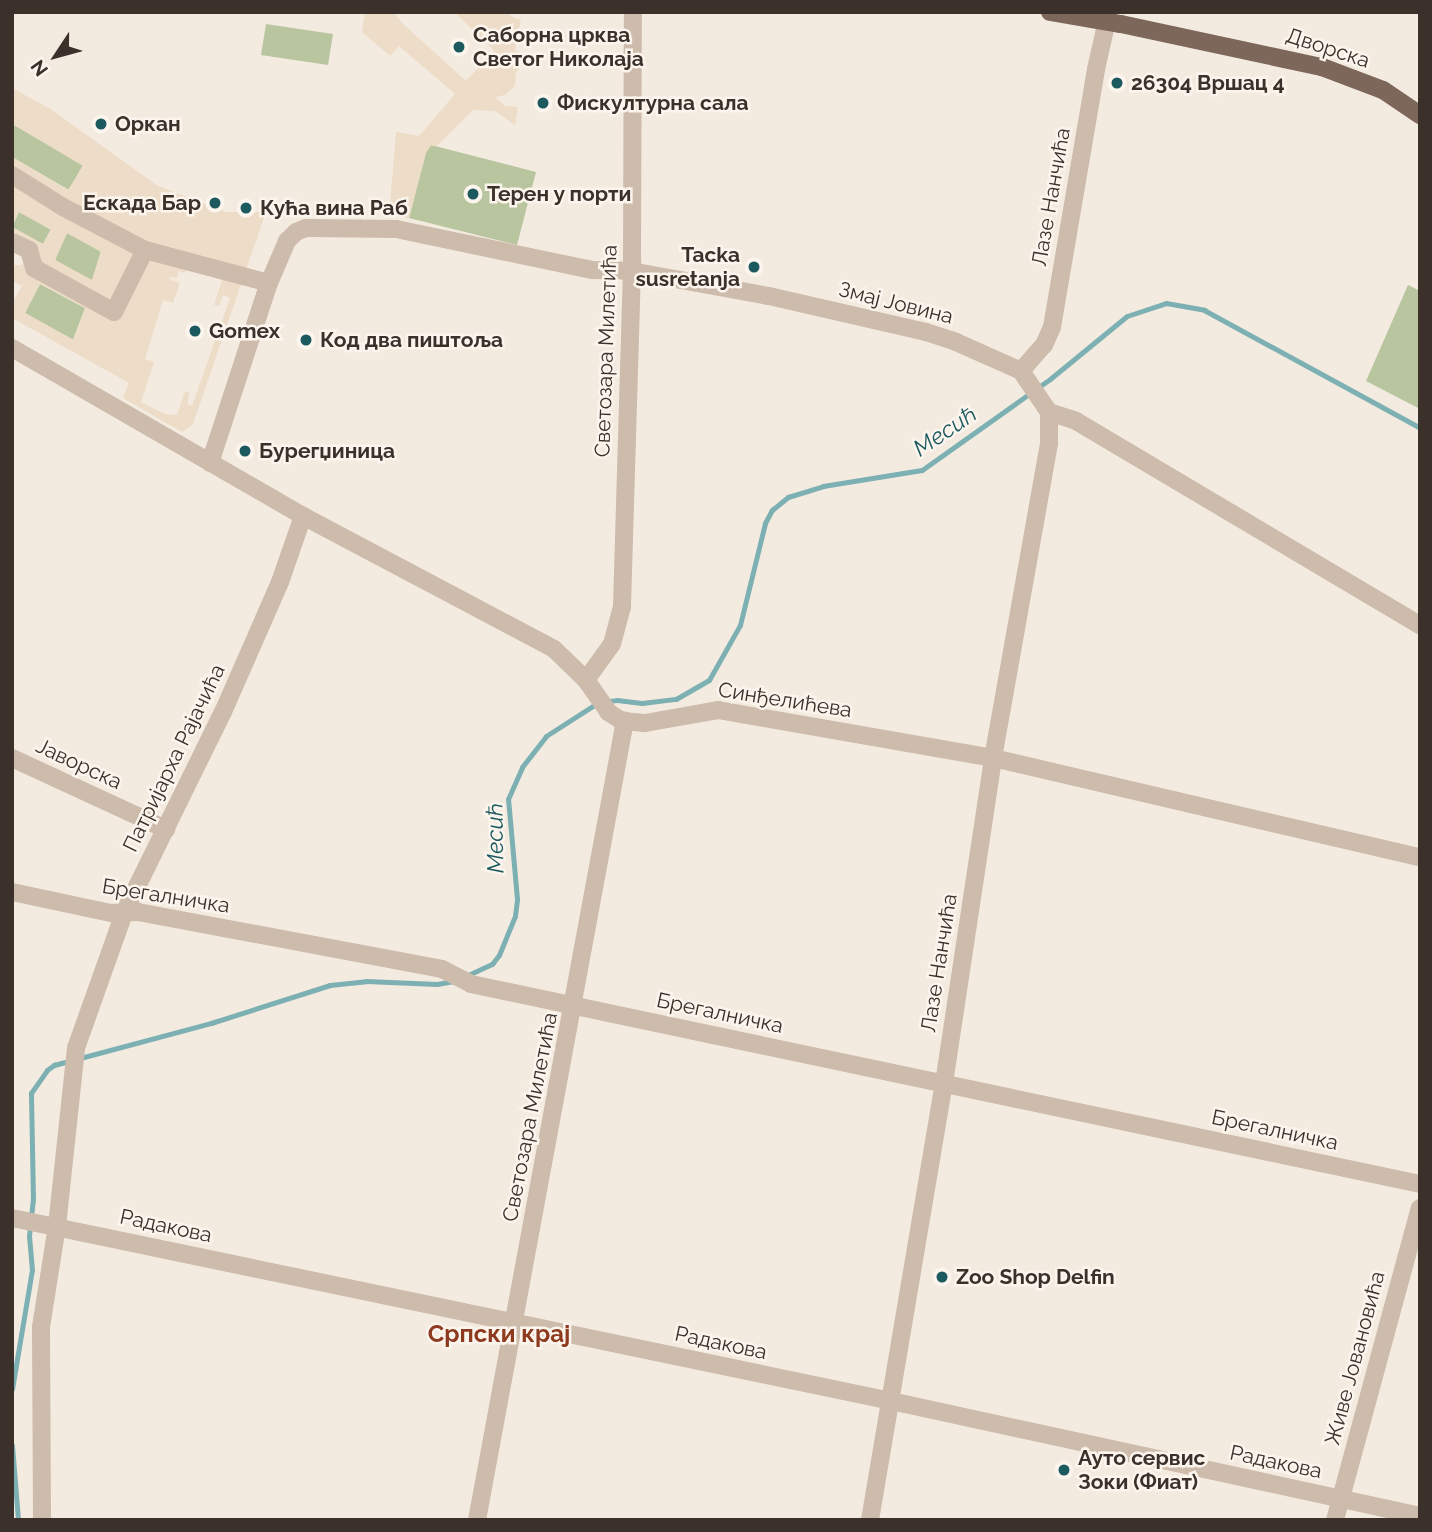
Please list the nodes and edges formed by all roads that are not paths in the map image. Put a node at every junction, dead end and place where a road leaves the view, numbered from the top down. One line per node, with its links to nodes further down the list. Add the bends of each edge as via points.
1 (634, 12): 8 (street, Светозара Милетића)
2 (1050, 12): 3 (main road, Дворска)
3 (1108, 17): 4 (main road, Дворска, via 1322,67 1382,90); 11 (street, Лазе Нанчића, via 1052,327)
4 (1420, 115)
5 (12, 175): 7 (street)
6 (12, 242): 7 (street, via 29,250 34,268 114,312)
7 (145, 250): 9 (street)
8 (631, 271): 9 (street, Змај Јовина, via 592,270 396,229 306,228 287,241); 11 (street, Змај Јовина, via 926,332); 16 (street, Светозара Милетића, via 622,606 611,644)
9 (269, 283): 13 (street)
10 (12, 348): 13 (street)
11 (1024, 375): 12 (street)
12 (1047, 406): 15 (street); 19 (street, Лазе Нанчића, via 1049,443)
13 (210, 463): 14 (street)
14 (303, 516): 16 (street, via 536,639 564,657); 20 (street, Патријарха Рајачића, via 280,582)
15 (1420, 625)
16 (589, 685): 17 (street, via 608,712)
17 (625, 722): 19 (street, Синђелићева, via 645,723 718,710); 24 (street, Светозара Милетића)
18 (12, 758): 20 (street, Јаворска)
19 (993, 758): 21 (street, Синђелићева); 25 (street, Лазе Нанчића)
20 (166, 829): 23 (street, Патријарха Рајачића)
21 (1420, 857)
22 (12, 892): 23 (street, Брегалничка)
23 (124, 913): 24 (street, Брегалничка, via 442,969 471,984); 29 (street, Патријарха Рајачића, via 76,1048)
24 (574, 1006): 25 (street, Брегалничка); 30 (street, Светозара Милетића)
25 (944, 1083): 26 (street, Брегалничка); 31 (street, Лазе Нанчића)
26 (1420, 1184)
27 (1420, 1208): 32 (street, Живе Јовановића)
28 (14, 1219): 29 (street, Радакова)
29 (48, 1224): 30 (street, Радакова); 34 (street, Патријарха Рајачића, via 41,1327)
30 (514, 1324): 31 (street, Радакова); 35 (street, Светозара Милетића)
31 (891, 1401): 32 (street, Радакова); 36 (street, Лазе Нанчића)
32 (1340, 1500): 33 (street, Радакова); 37 (street, Живе Јовановића)
33 (1420, 1516)
34 (43, 1520)
35 (477, 1520)
36 (870, 1520)
37 (1335, 1520)

